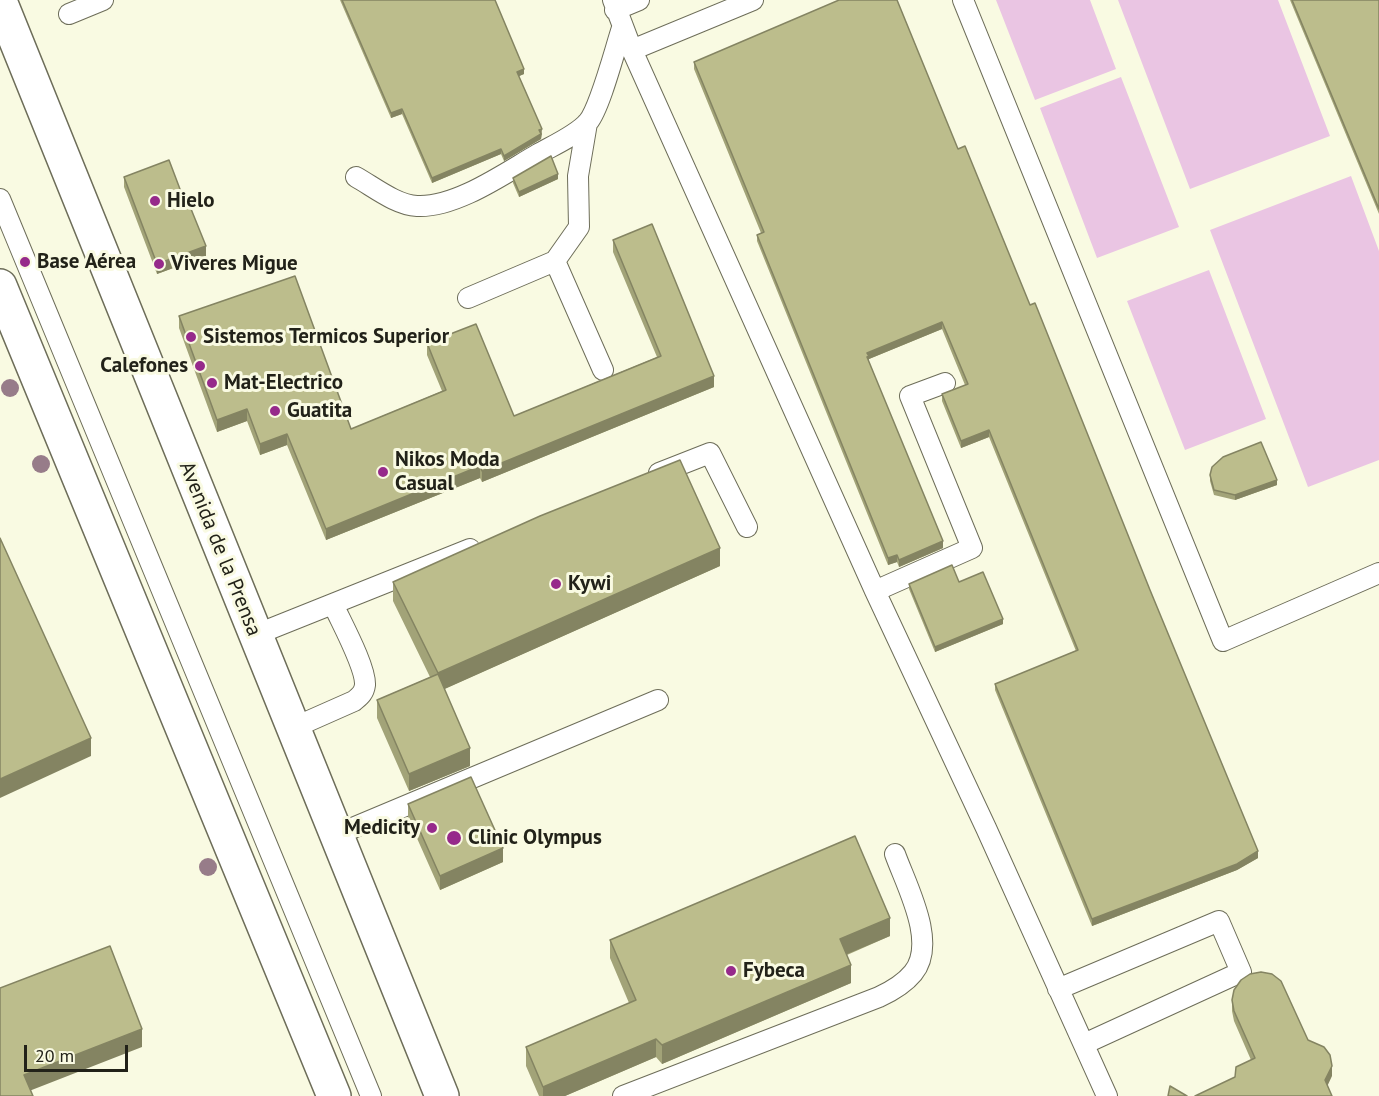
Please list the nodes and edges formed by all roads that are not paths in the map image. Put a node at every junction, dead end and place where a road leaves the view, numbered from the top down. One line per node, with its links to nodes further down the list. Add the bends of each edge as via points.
1 (103, 0): 7 (lane)
2 (639, 0): 6 (lane)
3 (753, 0): 8 (lane)
4 (963, 0): 21 (lane, via 1223,641)
5 (0, 1): 24 (main road, Avenida de la Prensa)
6 (613, 9): 8 (lane); 9 (lane, via 596,107)
7 (69, 14)
8 (632, 50): 22 (lane)
9 (587, 123): 10 (lane, via 478,188 432,206 401,203); 12 (lane, via 578,176 579,227)
10 (356, 177)
11 (0, 199): 32 (lane)
12 (555, 261): 14 (lane); 16 (lane)
13 (0, 286): 15 (main road)
14 (468, 298)
15 (10, 337): 31 (main road)
16 (603, 370)
17 (945, 383): 22 (lane, via 910,396 972,548)
18 (643, 480): 19 (lane, via 710,453)
19 (747, 527)
20 (488, 542): 23 (lane)
21 (1379, 573)
22 (875, 591): 29 (lane)
23 (333, 604): 24 (lane); 26 (lane, via 362,669 365,688 354,701)
24 (255, 634): 26 (main road, Avenida de la Prensa)
25 (658, 700): 27 (lane)
26 (292, 728): 27 (main road, Avenida de la Prensa)
27 (336, 835): 33 (main road, Avenida de la Prensa)
28 (895, 854): 34 (lane, via 920,919 921,955 915,972 879,997)
29 (1058, 989): 30 (lane); 30 (lane, via 1219,921 1241,972)
30 (1084, 1044): 35 (lane)
31 (334, 1096)
32 (371, 1096)
33 (442, 1096)
34 (623, 1096)
35 (1107, 1096)

